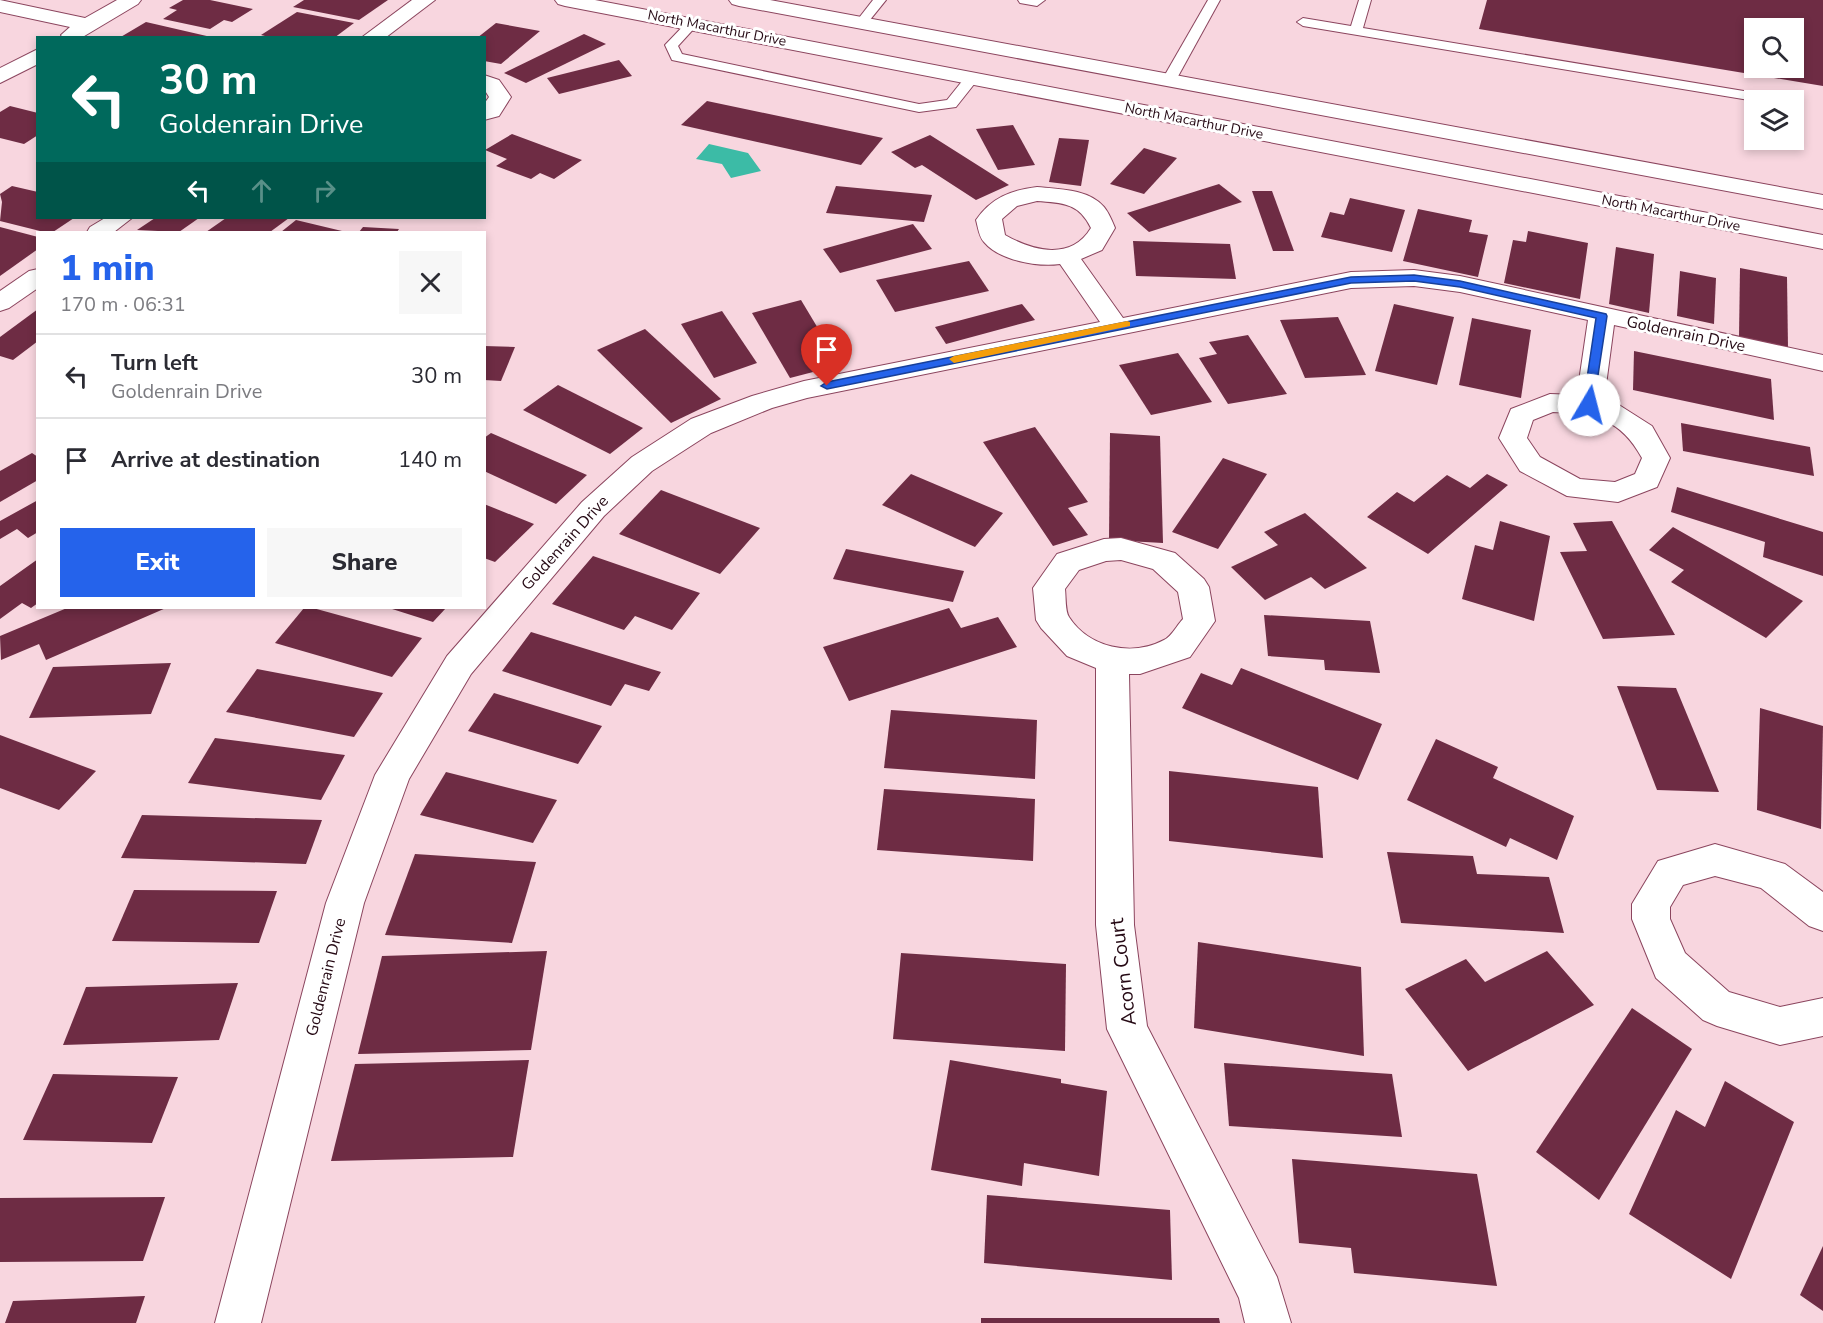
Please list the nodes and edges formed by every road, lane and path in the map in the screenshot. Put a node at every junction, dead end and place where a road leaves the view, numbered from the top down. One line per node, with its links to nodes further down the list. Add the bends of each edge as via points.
1 (131, 0): 14 (street)
2 (424, 0): 17 (street)
3 (565, 0): 12 (street, North Macarthur Drive)
4 (739, 0): 13 (street, North Macarthur Drive)
5 (880, 0): 13 (lane)
6 (1024, 0): 7 (lane)
7 (1039, 0)
8 (1214, 0): 21 (lane)
9 (1365, 0): 15 (lane)
10 (0, 6): 14 (street)
11 (1303, 22): 15 (lane)
12 (693, 23): 20 (street, North Macarthur Drive); 20 (lane, via 671,45 677,57 919,108 951,104)
13 (861, 23): 21 (street, North Macarthur Drive)
14 (89, 25): 16 (street)
15 (1356, 31): 23 (lane)
16 (70, 36)
17 (374, 36)
18 (36, 56): 19 (street)
19 (0, 77)
20 (972, 78): 28 (street, North Macarthur Drive)
21 (1169, 80): 25 (street, North Macarthur Drive)
22 (486, 82): 24 (street, via 500,97)
23 (1744, 95)
24 (486, 113)
25 (1823, 202)
26 (118, 219): 27 (street)
27 (100, 231)
28 (1823, 242)
29 (1067, 256): 33 (street)
30 (36, 277): 31 (street)
31 (0, 303)
32 (1602, 316): 33 (street, Goldenrain Drive, via 1460,284 1414,278 1351,280); 34 (street, Goldenrain Drive); 35 (street)
33 (1116, 326): 39 (street, Goldenrain Drive, via 762,402 700,426 642,464 593,509 459,665 393,775 345,903)
34 (1823, 363)
35 (1589, 405): 35 (street, via 1550,403 1521,415 1513,438 1530,464 1577,489 1618,492 1647,480 1656,458 1642,433 1609,411)
36 (1112, 661): 36 (street, via 1079,647 1052,620 1049,588 1068,562 1104,550 1121,549 1164,561 1193,587 1199,621 1179,648 1140,661); 40 (street, Acorn Court, via 1115,925 1127,1029 1261,1293)
37 (1823, 914): 38 (street, via 1772,874 1715,860 1671,872 1651,904 1651,919 1670,965 1717,1007 1780,1026)
38 (1823, 1017)
39 (238, 1323)
40 (1268, 1323)

